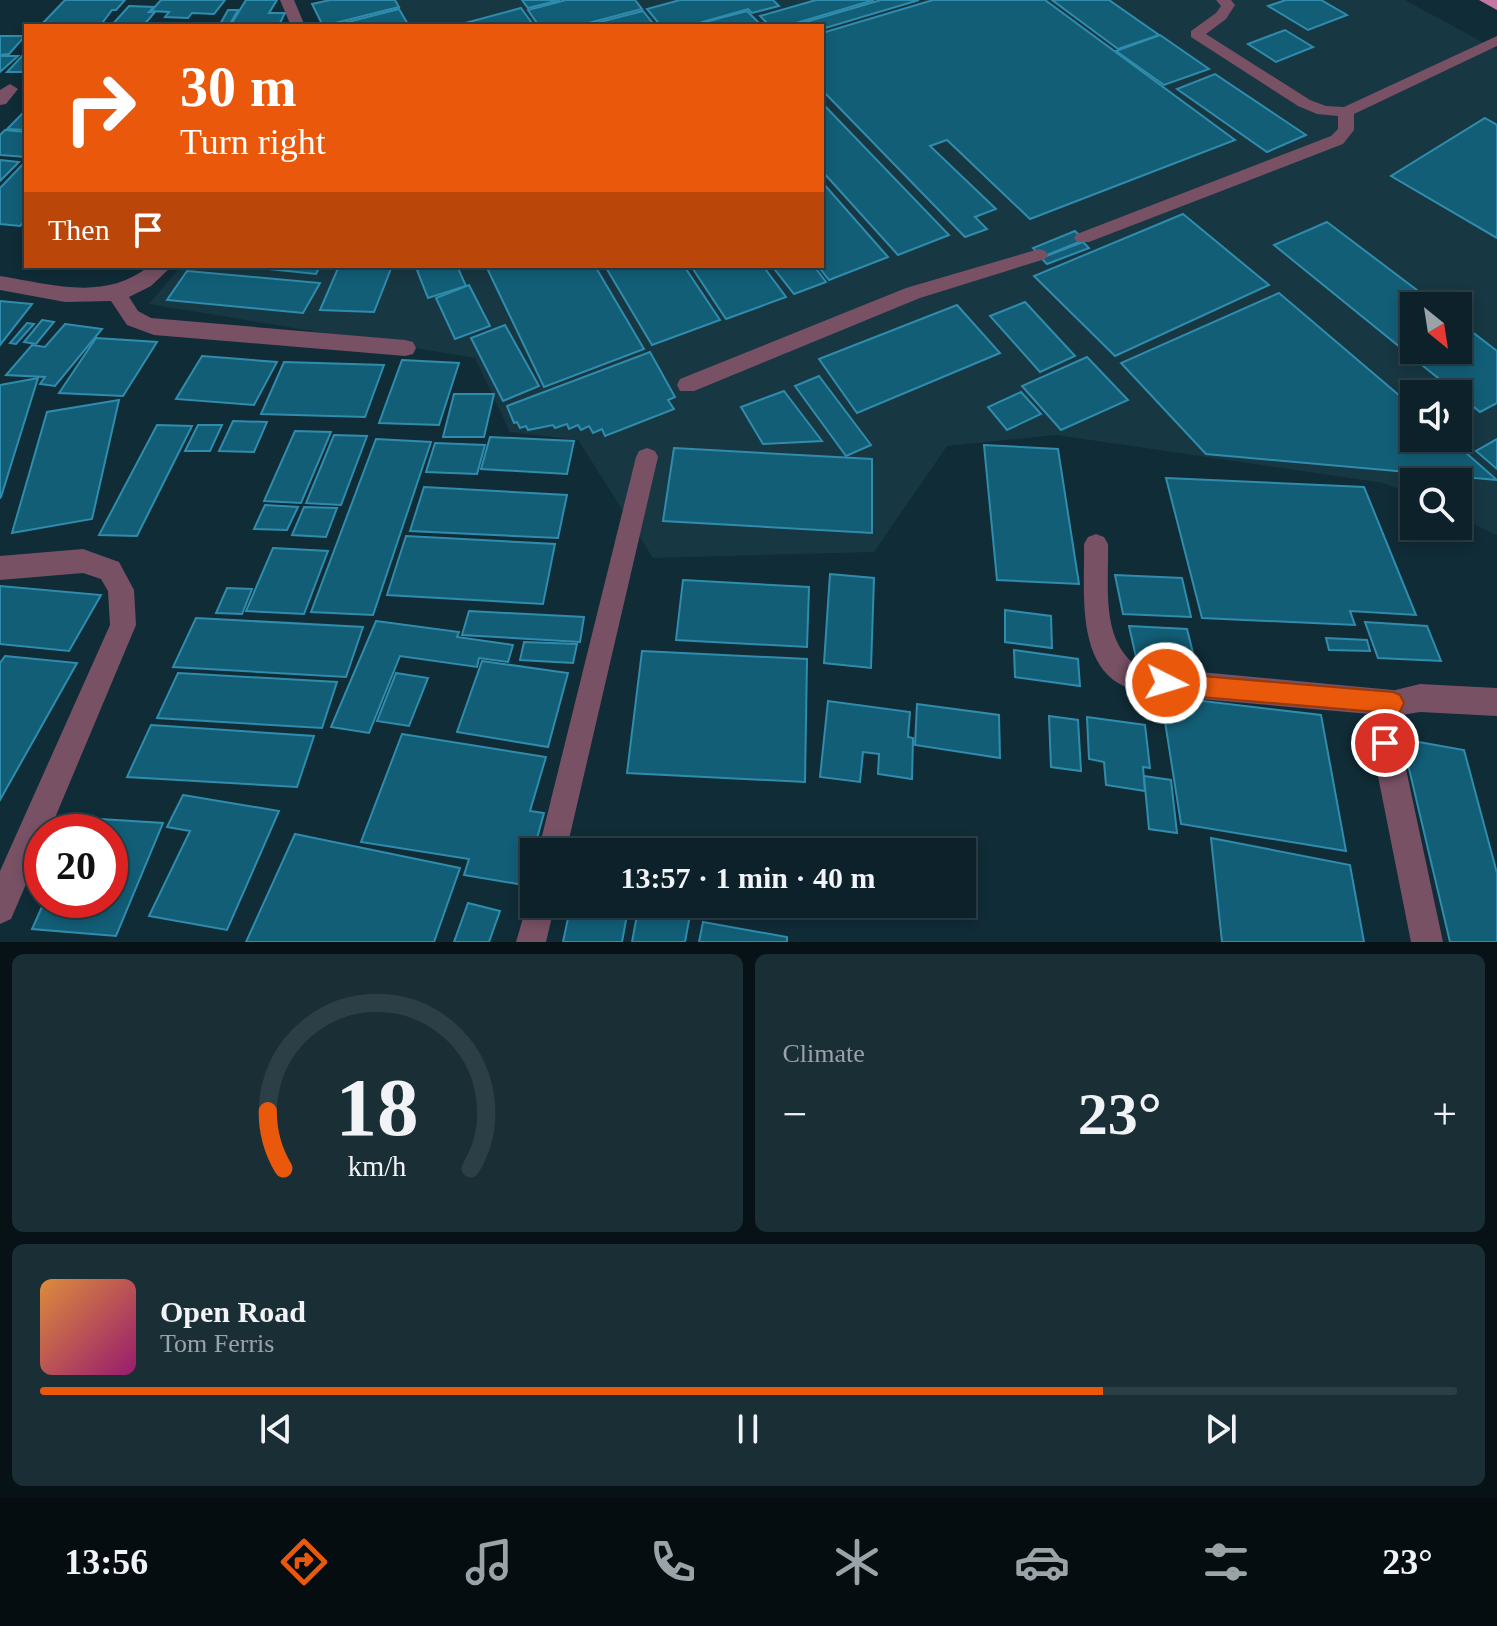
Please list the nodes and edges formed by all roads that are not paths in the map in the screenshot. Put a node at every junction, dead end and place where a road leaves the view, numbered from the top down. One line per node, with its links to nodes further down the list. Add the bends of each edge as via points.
1 (287, 0): 5 (lane)
2 (1223, 0): 7 (lane, via 1228,5 1221,16 1196,34 1304,103)
3 (1487, 0): 4 (main road)
4 (1497, 5)
5 (297, 24)
6 (1497, 40): 7 (lane)
7 (1346, 112): 8 (lane, via 1346,130 1337,140)
8 (1083, 238)
9 (1039, 255): 14 (lane, via 913,293)
10 (160, 268): 12 (street)
11 (0, 283): 12 (street)
12 (118, 295): 13 (street, via 127,315 154,327)
13 (405, 348)
14 (687, 385)
15 (647, 457): 20 (lane)
16 (1096, 544): 19 (lane, via 1099,630 1109,662 1130,676)
17 (0, 568): 21 (street, via 83,561 110,570 121,590 123,625)
18 (1497, 702): 19 (street, via 1420,698)
19 (1393, 703): 24 (street, via 1382,726)
20 (555, 838)
21 (0, 908)
22 (537, 918): 23 (lane)
23 (531, 942)
24 (1427, 942)

